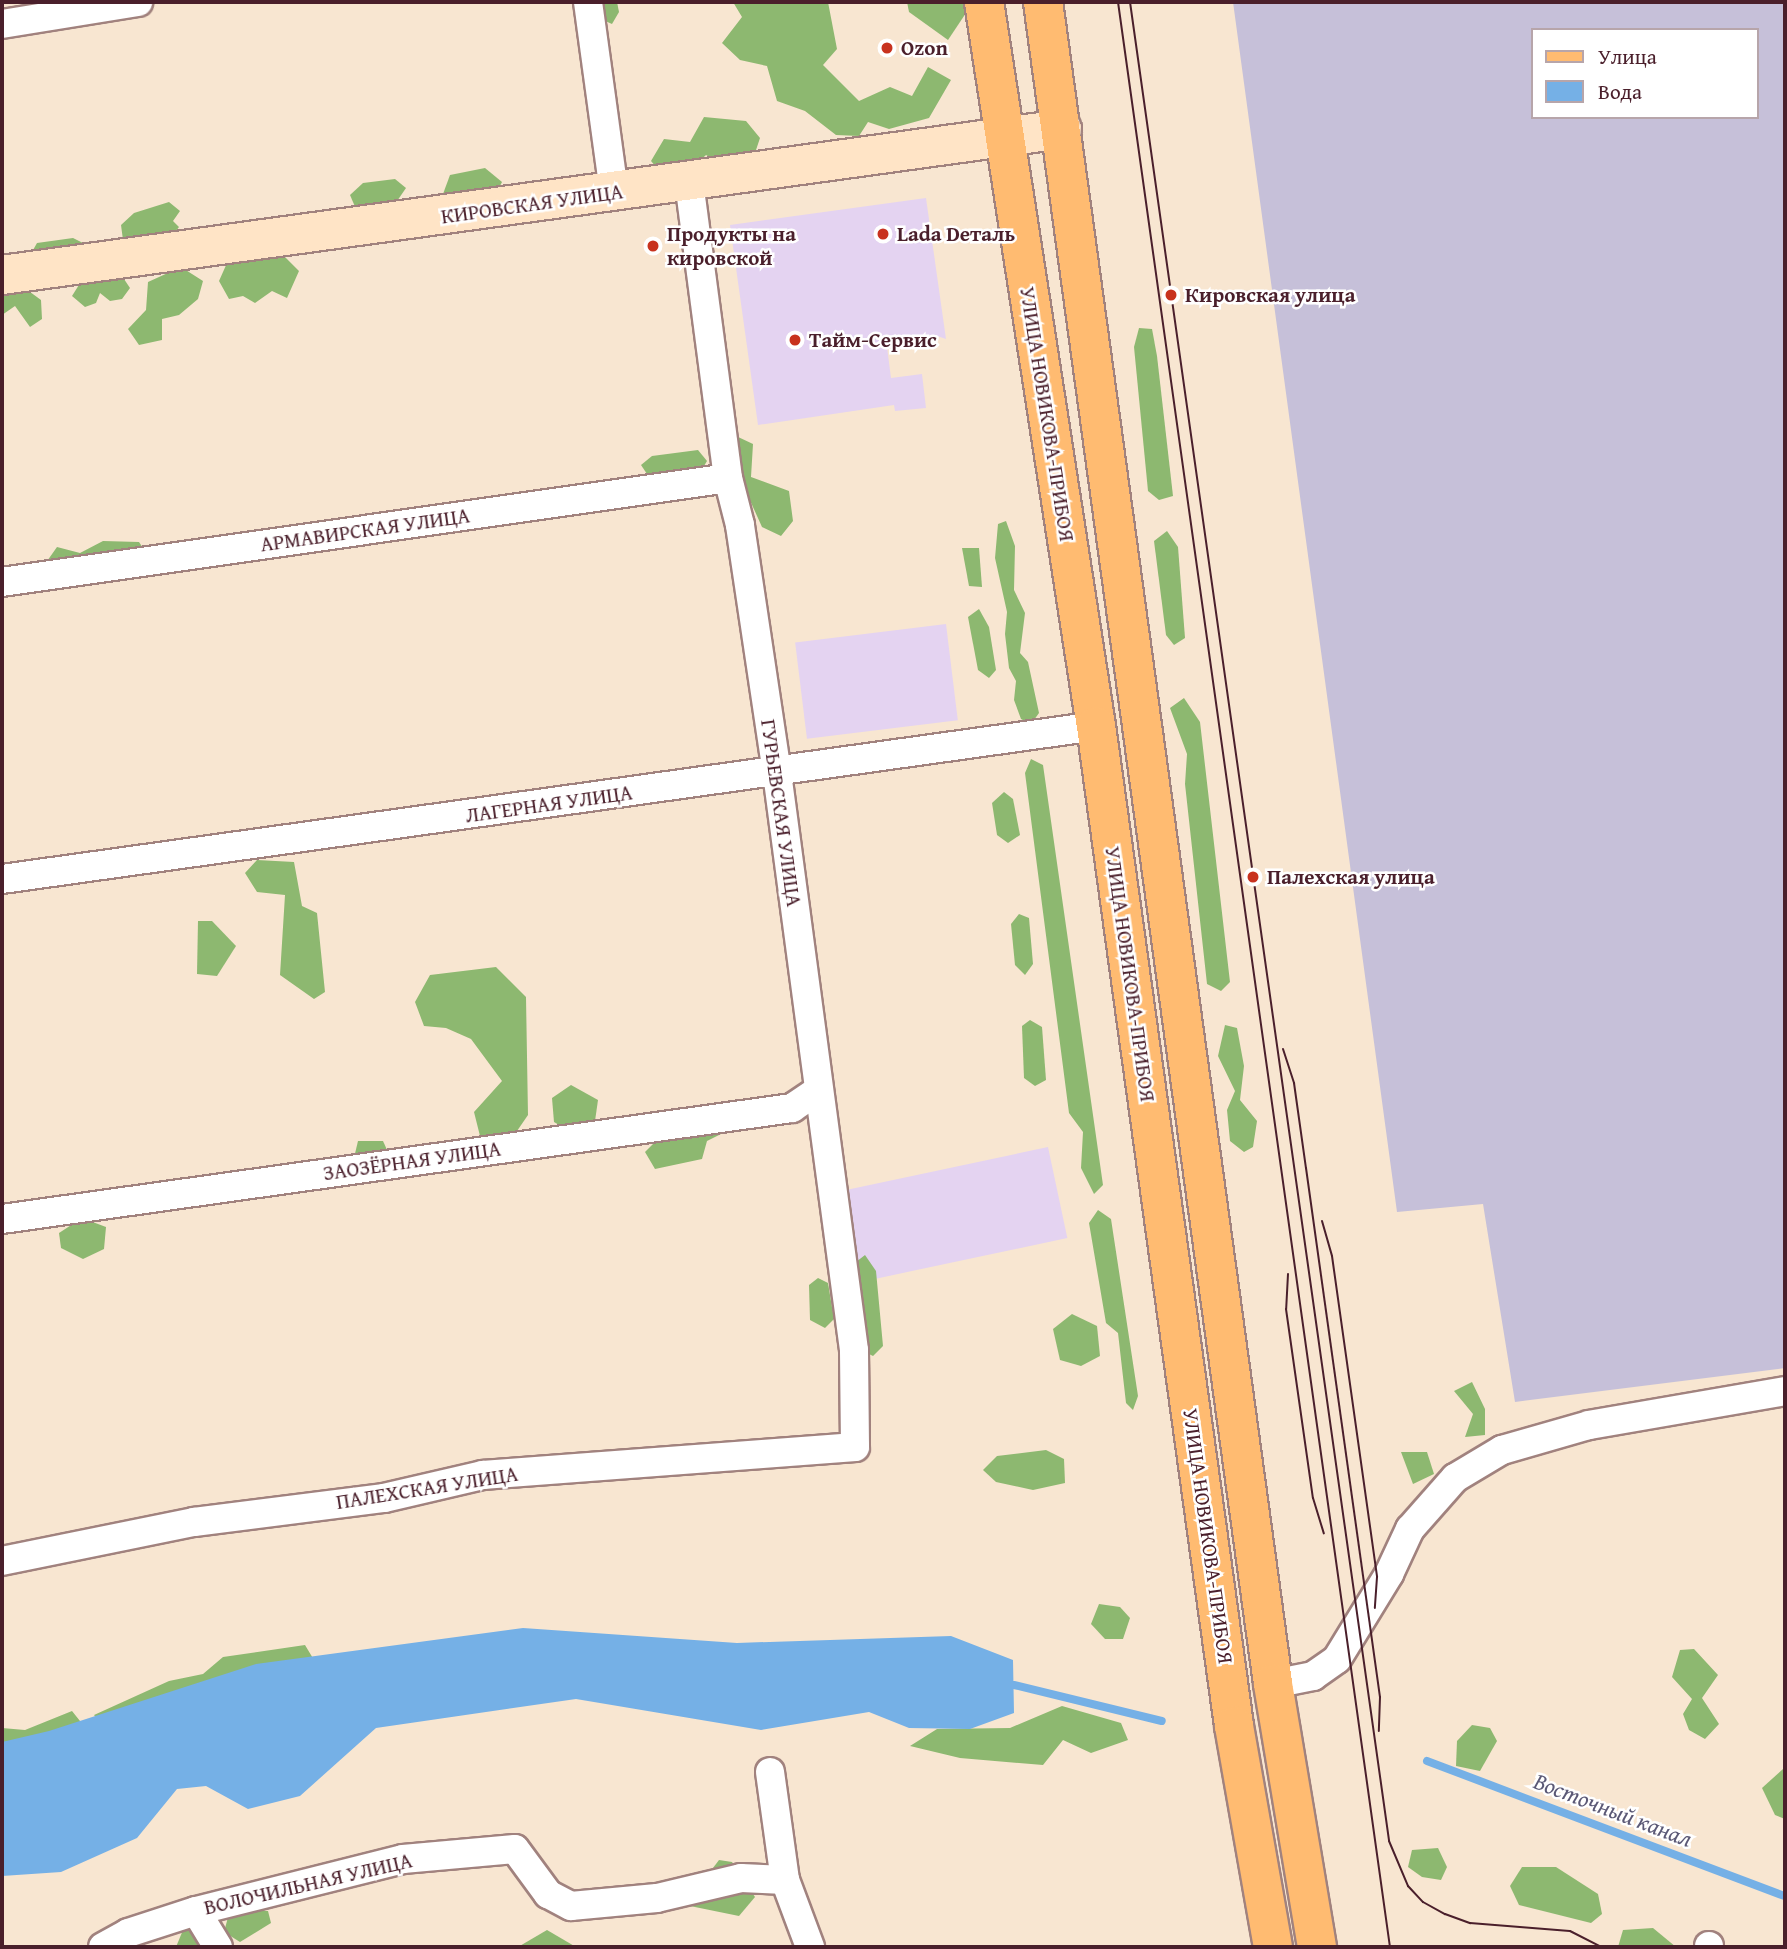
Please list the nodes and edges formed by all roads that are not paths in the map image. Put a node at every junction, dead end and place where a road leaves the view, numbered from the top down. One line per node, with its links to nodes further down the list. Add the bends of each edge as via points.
1 (138, 2): 5 (street)
2 (588, 2): 9 (street)
3 (984, 2): 7 (main road, УЛИЦА НОВИКОВА-ПРИБОЯ)
4 (1043, 2): 6 (main road)
5 (2, 24)
6 (1062, 129): 7 (street, КИРОВСКАЯ УЛИЦА); 21 (main road)
7 (1003, 134): 8 (street, КИРОВСКАЯ УЛИЦА); 13 (main road, УЛИЦА НОВИКОВА-ПРИБОЯ)
8 (689, 182): 9 (street, КИРОВСКАЯ УЛИЦА); 11 (street, ГУРЬЕВСКАЯ УЛИЦА)
9 (614, 193): 10 (street, КИРОВСКАЯ УЛИЦА)
10 (2, 275)
11 (728, 478): 12 (street, АРМАВИРСКАЯ УЛИЦА); 14 (street, ГУРЬЕВСКАЯ УЛИЦА, via 740,525)
12 (2, 582)
13 (1096, 726): 14 (street, ЛАГЕРНАЯ УЛИЦА); 28 (main road, УЛИЦА НОВИКОВА-ПРИБОЯ, via 1234,1726)
14 (777, 773): 15 (street, ЛАГЕРНАЯ УЛИЦА); 16 (street, ГУРЬЕВСКАЯ УЛИЦА)
15 (2, 879)
16 (817, 1091): 17 (street, ЗАОЗЁРНАЯ УЛИЦА, via 792,1108); 19 (street, ГУРЬЕВСКАЯ УЛИЦА, via 854,1350)
17 (2, 1219)
18 (1785, 1391): 21 (street, via 1589,1425 1502,1450 1455,1478 1410,1529 1389,1574 1337,1658 1313,1676)
19 (855, 1447): 20 (street, ПАЛЕХСКАЯ УЛИЦА, via 483,1475 384,1498 194,1522)
20 (2, 1561)
21 (1273, 1684): 29 (main road)
22 (770, 1772): 23 (street)
23 (785, 1880): 24 (street, ВОЛОЧИЛЬНАЯ УЛИЦА, via 741,1878 657,1898 571,1906 548,1894 515,1849 403,1858); 27 (street)
24 (197, 1911): 25 (street, ВОЛОЧИЛЬНАЯ УЛИЦА, via 128,1933); 26 (street)
25 (103, 1947)
26 (218, 1947)
27 (810, 1947)
28 (1273, 1947)
29 (1317, 1947)

